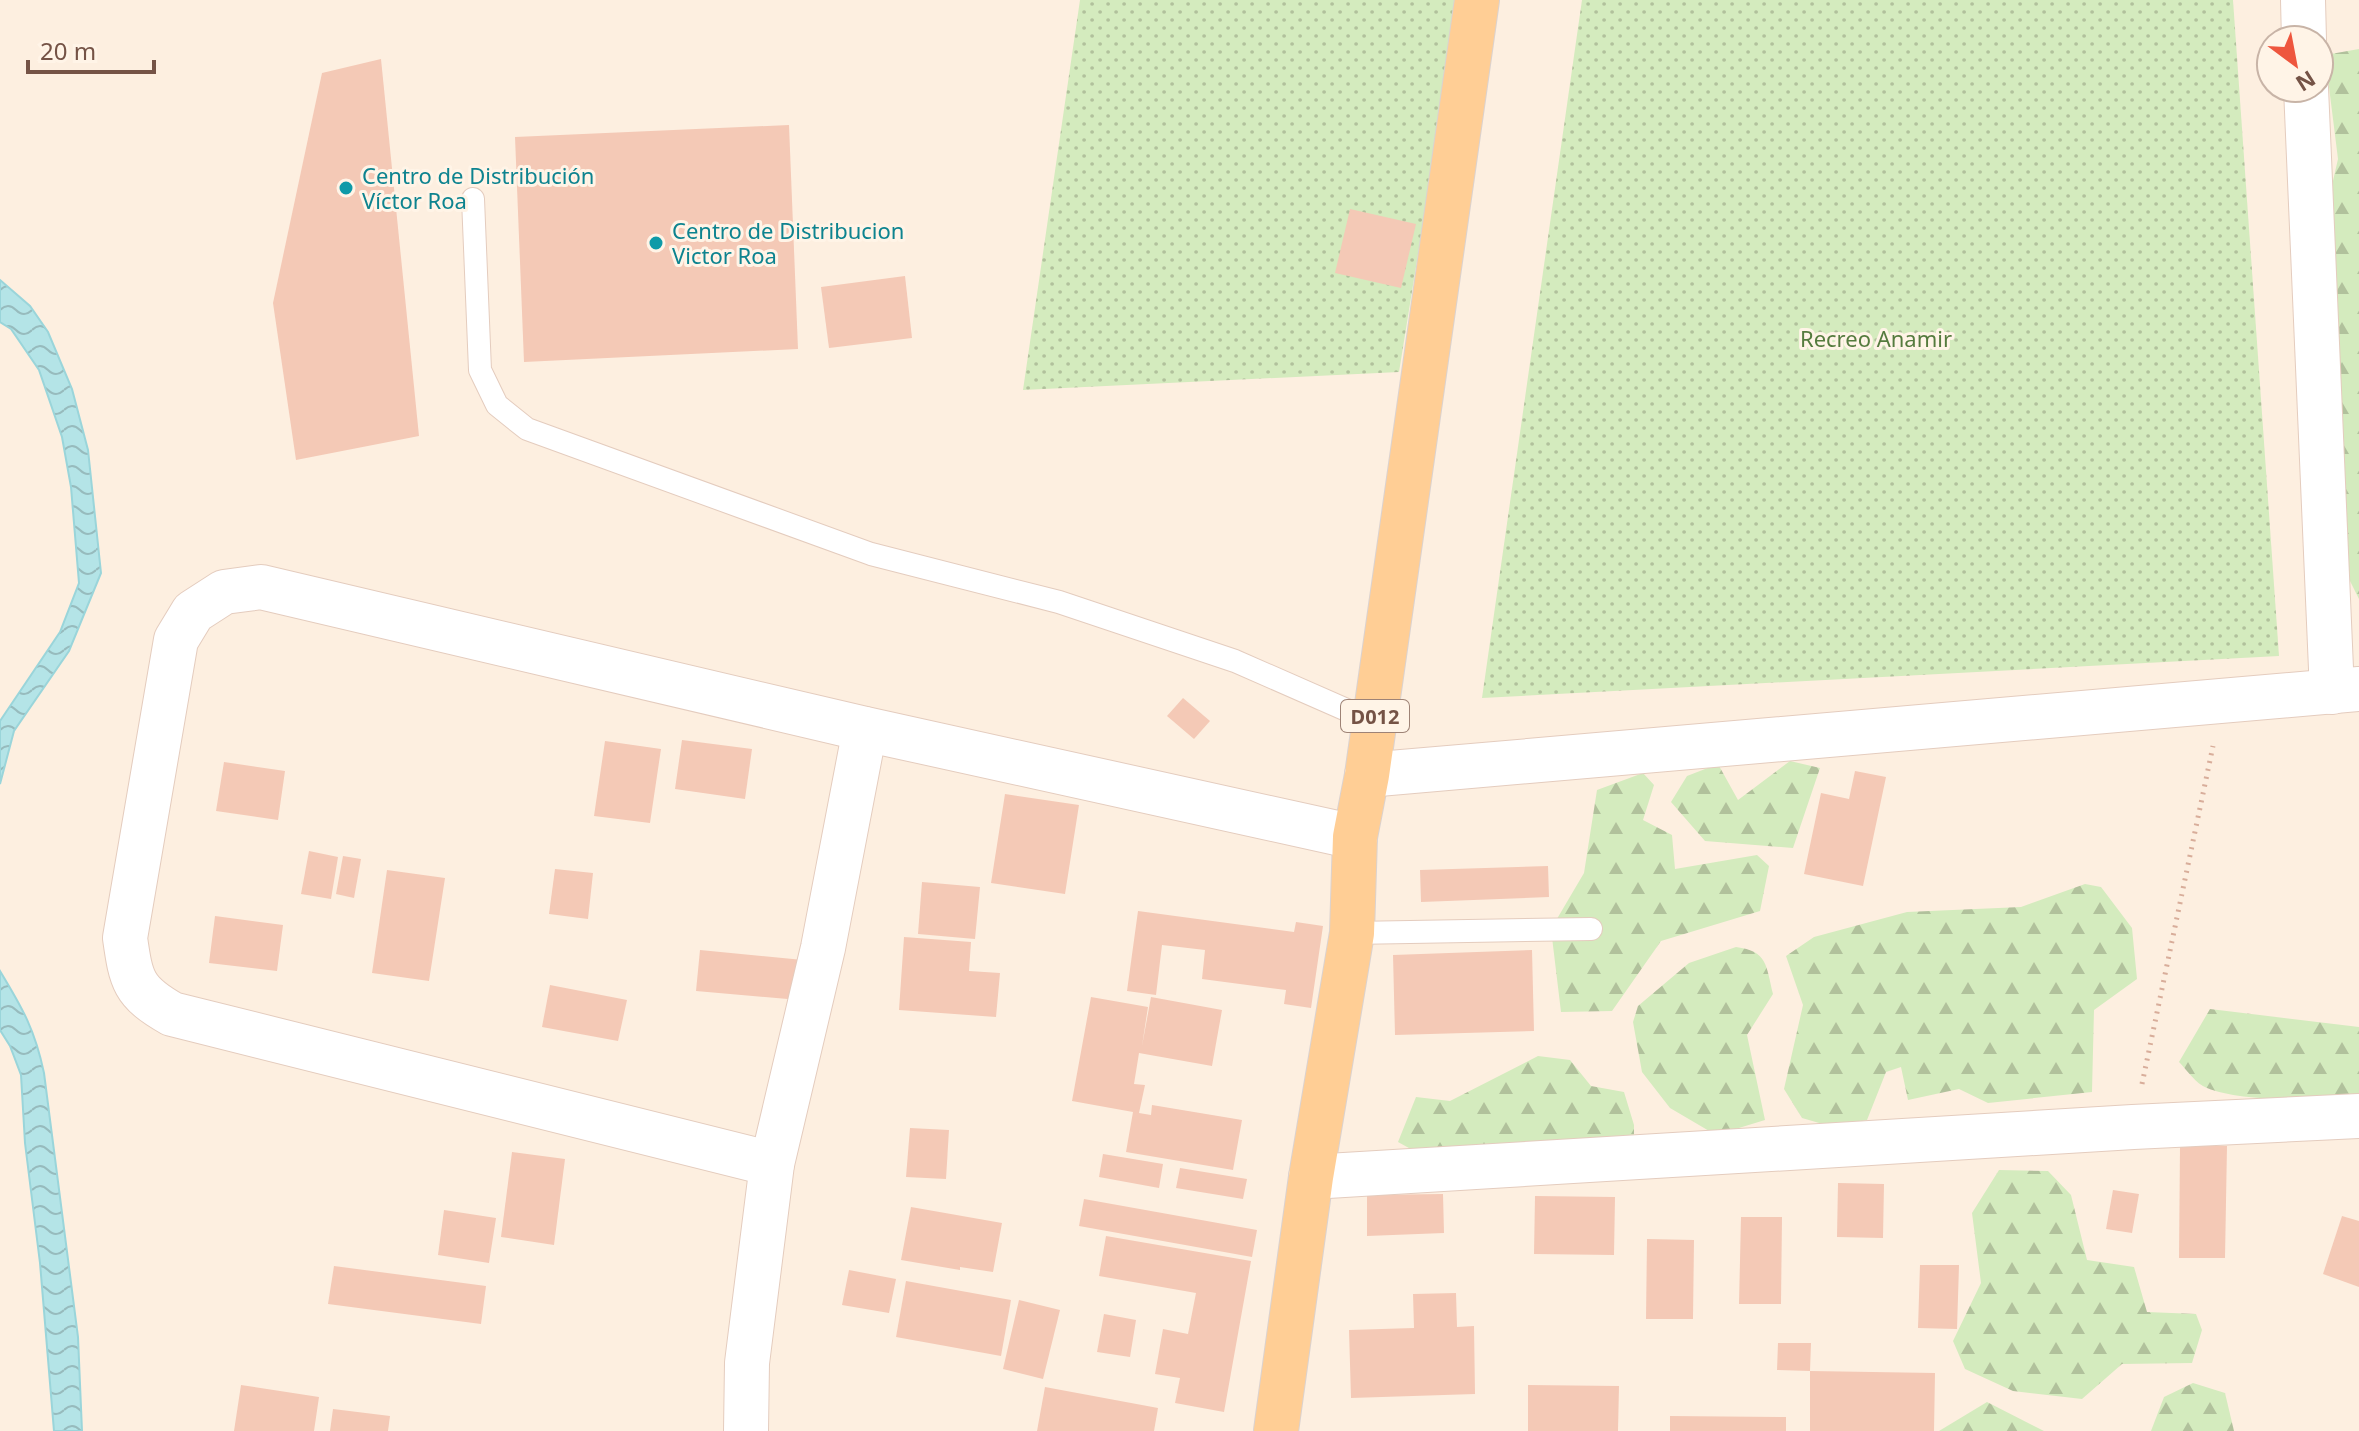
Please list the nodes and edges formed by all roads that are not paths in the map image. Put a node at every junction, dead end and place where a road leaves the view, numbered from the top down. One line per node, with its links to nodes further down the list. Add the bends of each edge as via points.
1 (1477, 0): 7 (main road, D012)
2 (2303, 0): 3 (street)
3 (2304, 24)
4 (2307, 104): 6 (street)
5 (473, 199): 7 (lane, via 480,370 497,405 527,429 871,554 1059,602 1235,661)
6 (2345, 691): 9 (street)
7 (1374, 722): 9 (main road, D012)
8 (865, 729): 10 (street); 14 (street, via 823,948); 14 (street, via 261,587 224,592 193,612 176,640 125,938 131,977 151,1002 172,1014)
9 (1367, 775): 10 (main road, D012)
10 (1355, 837): 12 (main road, D012)
11 (1591, 929): 12 (lane)
12 (1352, 933): 15 (main road, D012)
13 (2359, 1116): 15 (street)
14 (772, 1164): 16 (street, via 747,1363)
15 (1311, 1177): 17 (main road, D012)
16 (746, 1431)
17 (1276, 1431)

